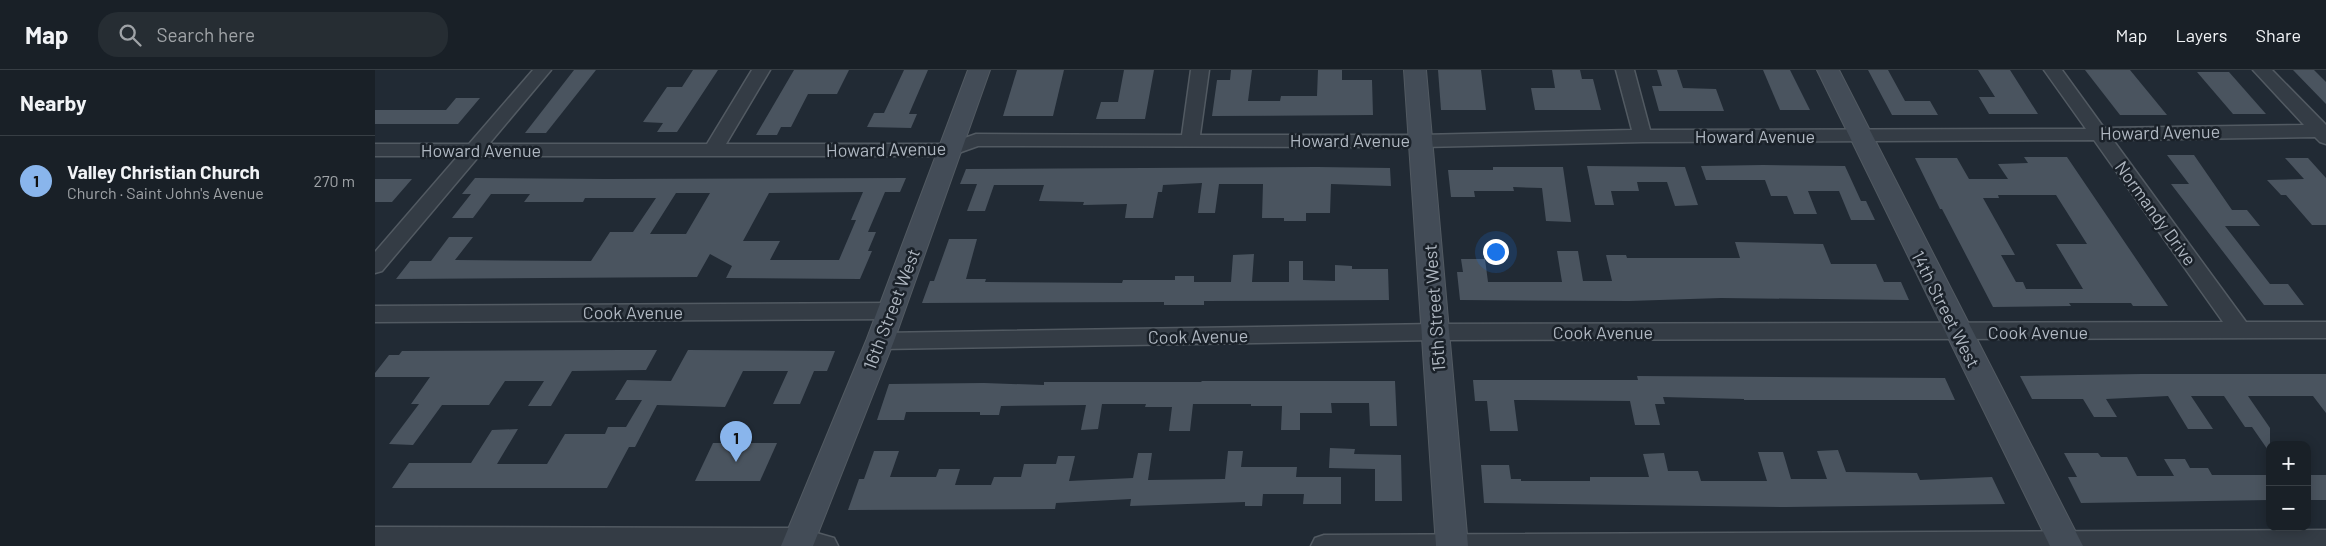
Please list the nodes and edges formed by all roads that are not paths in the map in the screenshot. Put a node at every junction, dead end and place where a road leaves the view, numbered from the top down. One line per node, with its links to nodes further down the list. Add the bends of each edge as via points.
1 (542, 70): 17 (street)
2 (761, 70): 18 (street)
3 (979, 70): 19 (street, 16th Street West)
4 (1200, 70): 14 (street)
5 (1415, 70): 15 (street, 15th Street West)
6 (1625, 70): 12 (street)
7 (1828, 70): 13 (street, 14th Street West)
8 (2053, 70): 10 (street, Normandy Drive)
9 (2262, 70): 11 (street)
10 (2099, 133): 11 (street, Howard Avenue); 13 (street, Howard Avenue); 24 (street, Normandy Drive)
11 (2324, 133)
12 (1643, 136): 13 (street, Howard Avenue); 15 (street, Howard Avenue)
13 (1861, 136): 26 (street, 14th Street West)
14 (1190, 140): 15 (street, Howard Avenue); 19 (street, Howard Avenue, via 976,140)
15 (1421, 141): 25 (street, 15th Street West)
16 (375, 150): 17 (street, Howard Avenue)
17 (475, 150): 18 (street, Howard Avenue); 20 (street)
18 (713, 150): 19 (street, Howard Avenue)
19 (950, 150): 21 (street, 16th Street West)
20 (375, 266)
21 (891, 311): 22 (street, Cook Avenue); 27 (street, 16th Street West)
22 (375, 314)
23 (2326, 330): 24 (street, Cook Avenue)
24 (2241, 331): 26 (street, Cook Avenue)
25 (1436, 332): 26 (street, Cook Avenue); 27 (street, Cook Avenue); 31 (street, 15th Street West)
26 (1957, 332): 32 (street, 14th Street West)
27 (880, 341): 29 (street, 16th Street West)
28 (375, 538): 29 (street)
29 (798, 542): 33 (street)
30 (2326, 542): 32 (street)
31 (1452, 545): 32 (street); 34 (street)
32 (2066, 545)
33 (825, 546)
34 (1324, 546)

